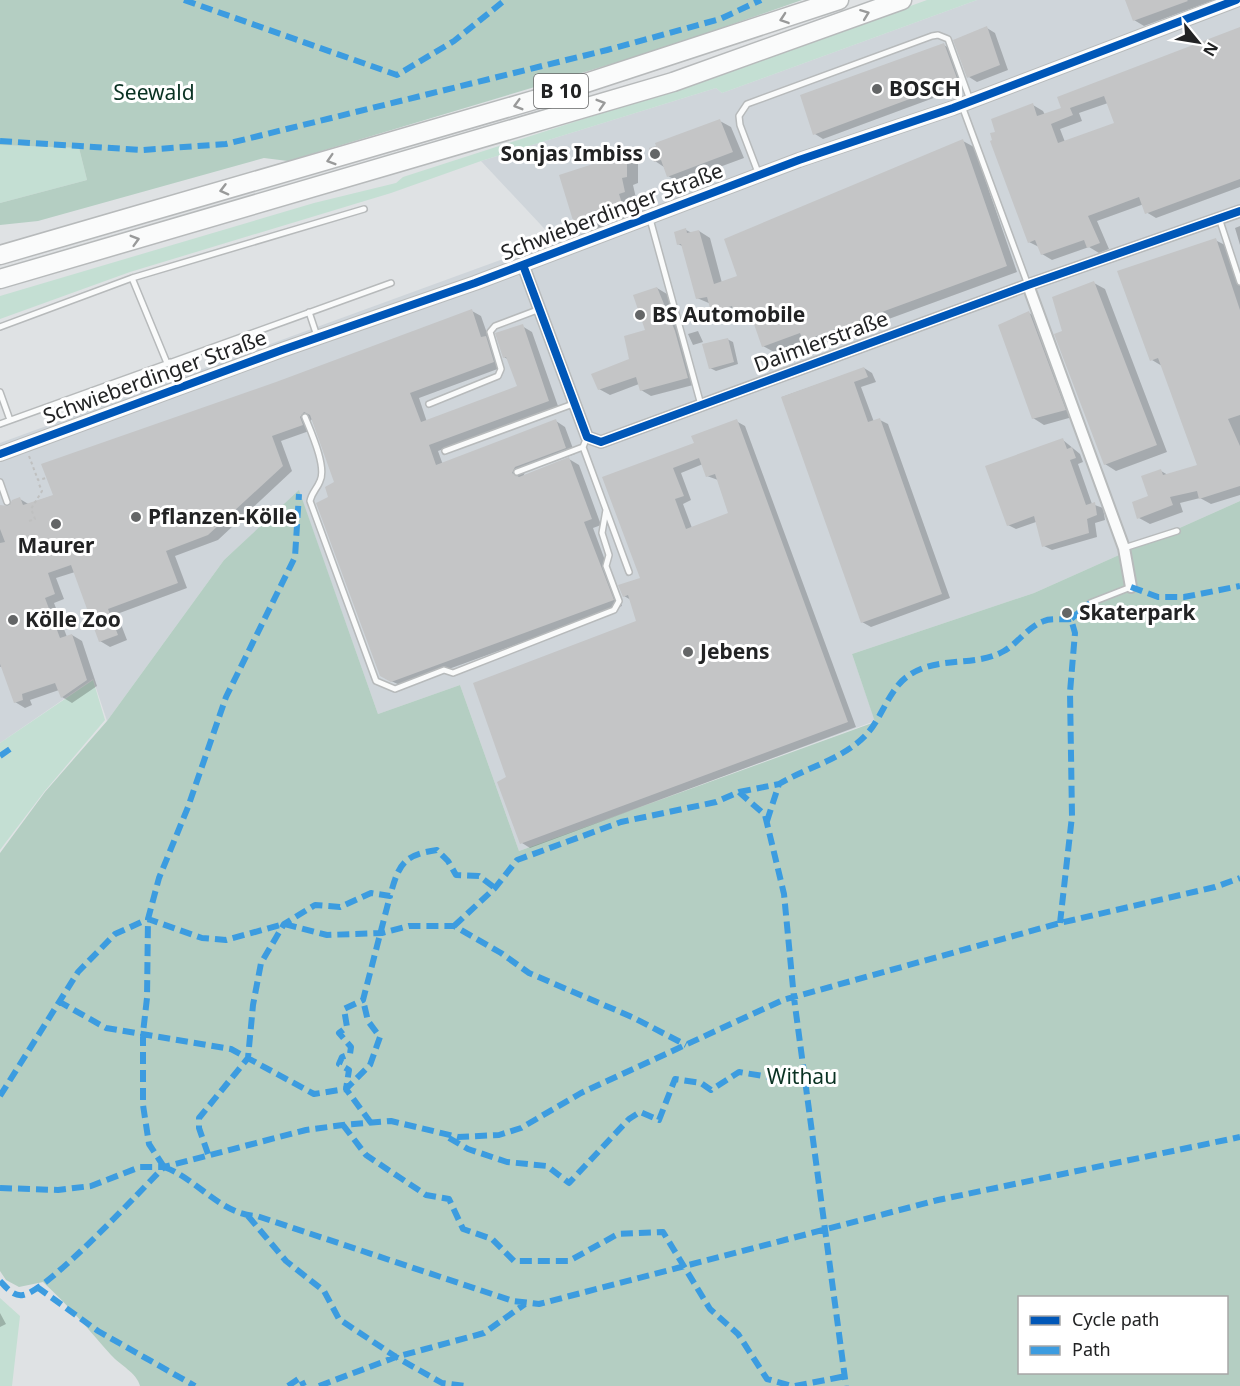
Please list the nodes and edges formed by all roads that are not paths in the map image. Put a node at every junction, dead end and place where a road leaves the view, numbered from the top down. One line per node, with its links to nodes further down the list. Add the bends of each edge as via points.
1 (839, 0): 11 (highway, B 10, one-way to 11, via 534,100)
2 (902, 0): 13 (highway, B 10, one-way to 2, via 673,82)
3 (1236, 0): 4 (street, Schwieberdinger Straße)
4 (966, 103): 5 (street, Schwieberdinger Straße); 5 (lane, via 948,39 932,36 747,105 739,116 740,125); 19 (lane)
5 (759, 176): 8 (street, Schwieberdinger Straße)
6 (364, 209): 15 (lane)
7 (1240, 211): 9 (street, Daimlerstraße)
8 (649, 218): 14 (street, Schwieberdinger Straße); 30 (lane)
9 (1219, 219): 17 (lane); 19 (street, Daimlerstraße)
10 (0, 242): 11 (highway, B 10)
11 (33, 244): 12 (highway, B 10)
12 (0, 255)
13 (79, 256): 16 (highway, B 10); 20 (highway, B 10, via 43,277)
14 (523, 265): 21 (street); 24 (street, Schwieberdinger Straße)
15 (132, 278): 23 (lane); 25 (lane)
16 (0, 279)
17 (1240, 282)
18 (390, 283): 22 (lane)
19 (1028, 285): 30 (street, Daimlerstraße); 42 (street)
20 (0, 291)
21 (540, 309): 28 (street); 29 (lane, via 495,326 490,332 501,369 498,376)
22 (309, 312): 24 (lane); 25 (lane)
23 (0, 327)
24 (318, 337): 26 (street, Schwieberdinger Straße)
25 (168, 362): 26 (lane); 32 (lane)
26 (179, 387): 36 (street, Schwieberdinger Straße)
27 (0, 392): 32 (lane)
28 (573, 404): 34 (street); 35 (lane)
29 (429, 405)
30 (700, 405): 34 (street, Daimlerstraße, via 601,442)
31 (305, 417): 40 (lane, via 322,470 321,481 312,491 310,501 376,681 395,688 444,670 453,672 614,610 619,601 606,566 609,555 602,533)
32 (10, 420): 33 (lane)
33 (0, 424)
34 (585, 442): 37 (lane); 40 (lane)
35 (445, 452)
36 (0, 454)
37 (517, 472)
38 (0, 482): 39 (lane)
39 (7, 502)
40 (606, 510): 43 (lane)
41 (1178, 531): 42 (lane)
42 (1125, 548): 44 (street)
43 (629, 572)
44 (1131, 587): 45 (lane)
45 (1090, 603)

